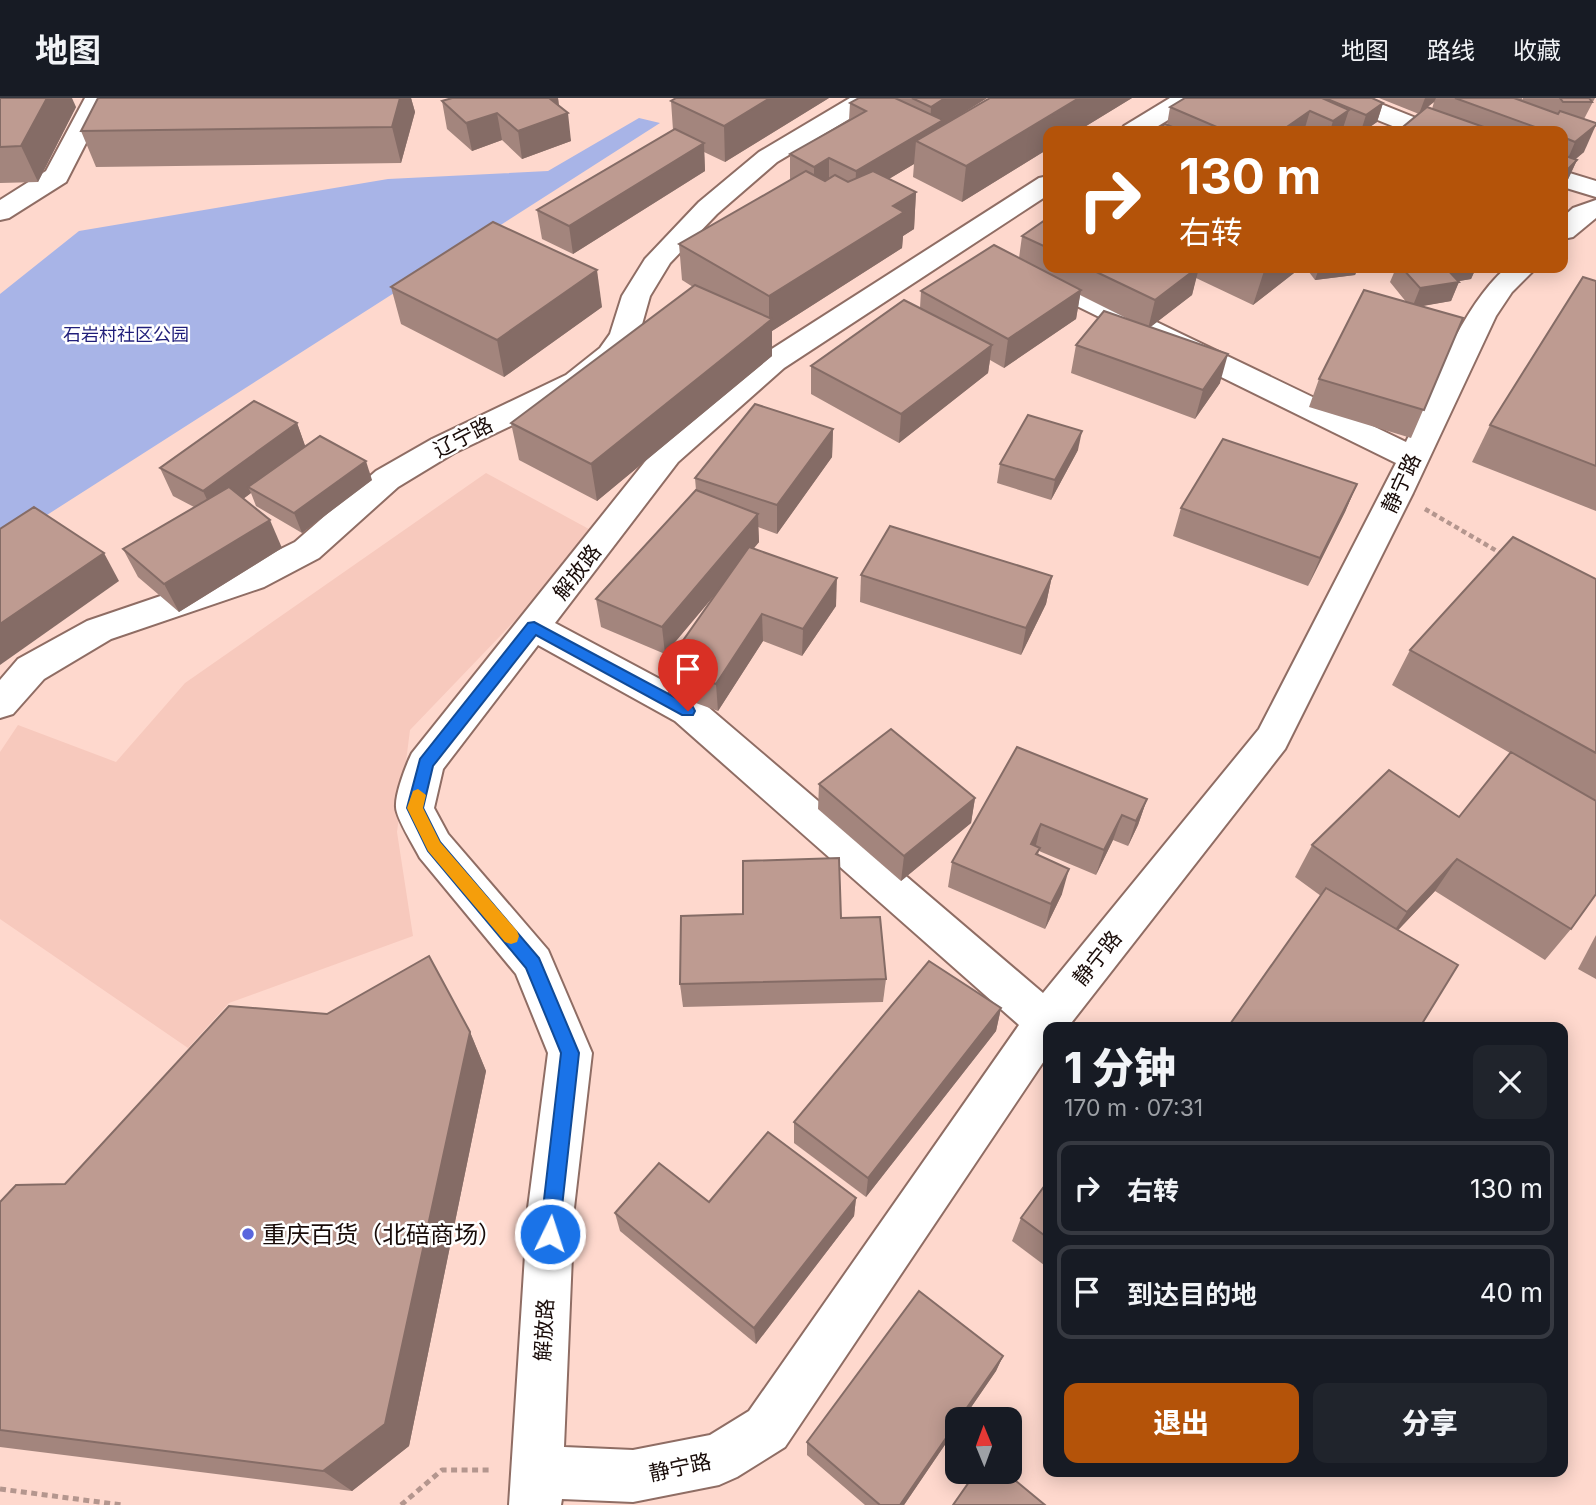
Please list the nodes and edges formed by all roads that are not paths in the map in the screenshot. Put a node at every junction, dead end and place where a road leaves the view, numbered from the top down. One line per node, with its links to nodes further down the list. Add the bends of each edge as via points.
1 (867, 98): 18 (street, 辽宁路, via 768,157 708,208 660,259 636,296 617,345 577,382 443,446 387,479 307,550 252,578 99,630 31,669)
2 (1187, 98): 6 (street)
3 (1344, 98): 7 (street)
4 (97, 99): 5 (street); 12 (street, via 57,176)
5 (124, 100)
6 (1141, 126)
7 (1414, 126)
8 (1568, 181): 10 (street)
9 (1043, 187): 14 (street, 解放路)
10 (1596, 189)
11 (1596, 208): 13 (street)
12 (0, 212)
13 (1568, 227)
14 (961, 238): 16 (street); 17 (street, 解放路, via 774,361 667,455)
15 (1516, 273): 16 (street, 静宁路, via 1482,316)
16 (1405, 475): 19 (street, 静宁路, via 1272,739)
17 (534, 627): 19 (street, via 688,711); 21 (street, 解放路, via 425,764 415,808 434,846 533,963 570,1053 551,1208)
18 (0, 704)
19 (1046, 1022)
20 (1043, 1026): 21 (street, 静宁路, via 767,1429 719,1459)
21 (536, 1489)

